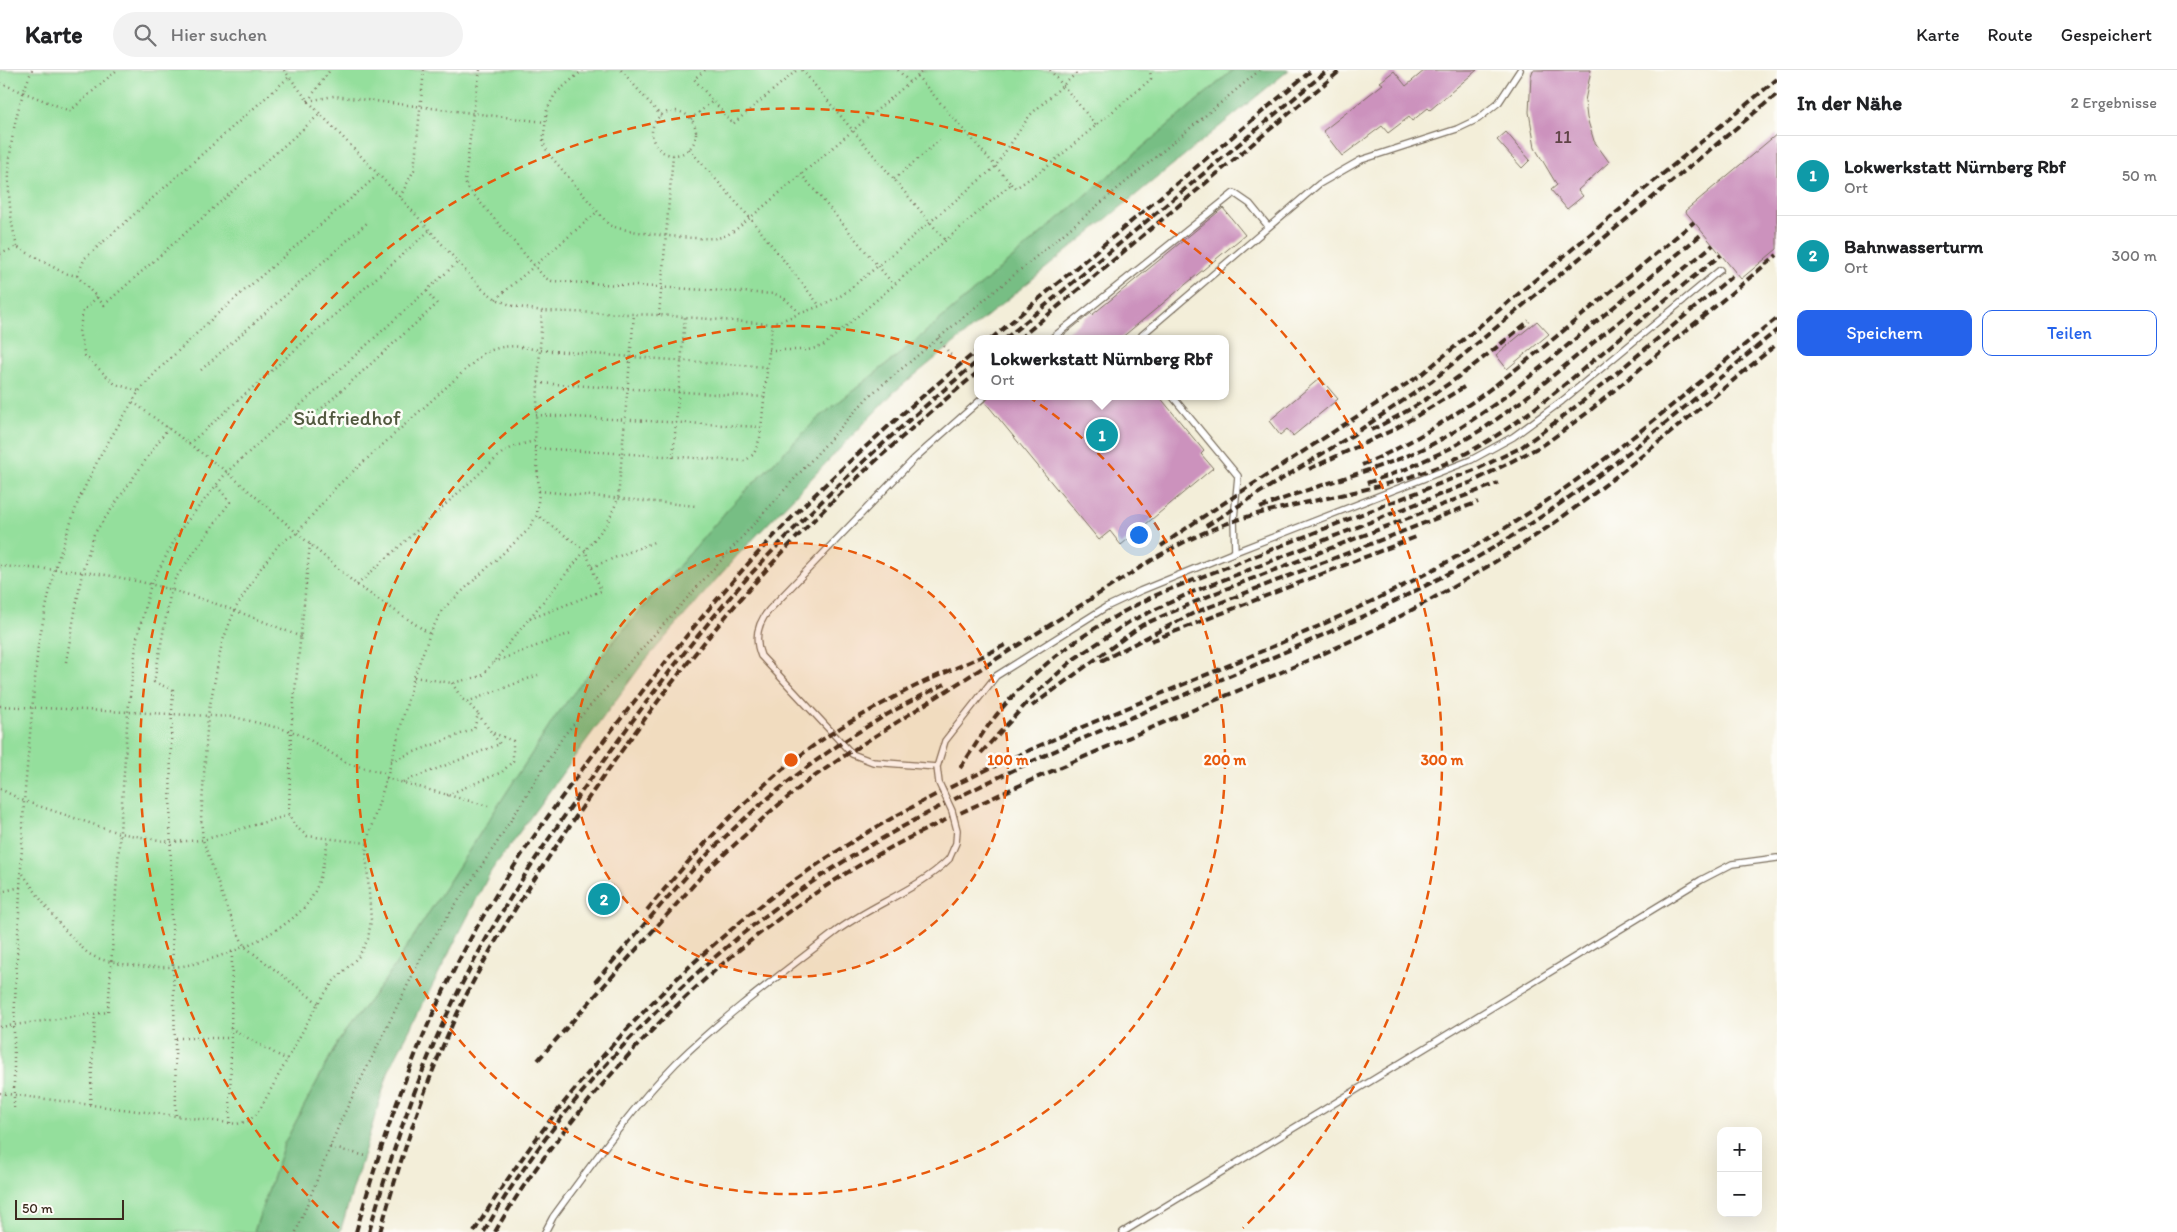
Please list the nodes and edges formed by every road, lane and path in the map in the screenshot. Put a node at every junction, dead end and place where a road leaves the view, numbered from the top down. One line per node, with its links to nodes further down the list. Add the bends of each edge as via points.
1 (32, 70): 24 (path)
2 (117, 70): 24 (path, via 70,111)
3 (284, 70): 19 (path)
4 (330, 70): 25 (path)
5 (424, 70): 27 (path)
6 (480, 70): 28 (path)
7 (583, 70): 32 (path, via 555,94)
8 (621, 70): 30 (path)
9 (705, 70): 26 (path, via 694,79)
10 (797, 70): 26 (path, via 733,124)
11 (802, 70): 34 (path)
12 (898, 70): 21 (path)
13 (924, 70): 20 (path)
14 (1050, 70): 23 (path)
15 (1080, 70): 23 (path)
16 (1150, 70): 33 (path, via 1151,79)
17 (1260, 70): 73 (path)
18 (1520, 70): 48 (lane, via 1498,102 1478,119 1361,160 1319,184)
19 (289, 76): 25 (path); 58 (path, via 85,258)
20 (917, 76): 21 (path); 38 (path)
21 (909, 82): 34 (path)
22 (0, 83): 24 (path)
23 (1063, 85): 33 (path); 38 (path, via 1030,115)
24 (22, 93): 52 (path, via 15,116 9,171 10,218)
25 (308, 101): 27 (path, via 334,96); 29 (path)
26 (713, 101): 31 (path)
27 (420, 108): 28 (path); 43 (path, via 414,170)
28 (473, 112): 32 (path); 55 (path, via 465,182)
29 (321, 113): 40 (path); 62 (path, via 104,305)
30 (661, 116): 31 (path, via 677,111); 37 (path, via 655,122 653,140 665,153)
31 (691, 119): 36 (path, via 696,134)
32 (545, 122): 44 (path, via 543,142 548,153)
33 (1096, 125): 42 (path, via 1048,166 1016,188)
34 (852, 130): 39 (path); 41 (path)
35 (940, 140): 41 (path)
36 (689, 149): 37 (path); 45 (path)
37 (673, 155): 50 (path)
38 (995, 167): 42 (path); 46 (path)
39 (801, 174): 45 (path); 56 (path)
40 (378, 175): 43 (path); 83 (path, via 214,316 157,370)
41 (894, 179): 46 (path)
42 (1011, 184): 51 (path)
43 (400, 197): 49 (path)
44 (597, 212): 50 (path, via 609,225 618,229); 55 (path)
45 (750, 218): 50 (path, via 718,238); 64 (path)
46 (930, 222): 51 (path); 56 (path)
47 (367, 223): 80 (path)
48 (1268, 226): 71 (lane, via 1250,204 1234,193); 72 (lane)
49 (430, 230): 54 (path); 96 (path)
50 (666, 235): 60 (path)
51 (945, 240): 59 (path)
52 (17, 247): 53 (path); 58 (path, via 64,273)
53 (0, 254)
54 (458, 262): 61 (path); 63 (path, via 481,288)
55 (534, 266): 60 (path, via 544,278 552,281); 63 (path)
56 (878, 266): 59 (path); 64 (path, via 842,295)
57 (1720, 270): 110 (lane, via 1562,401 1513,437 1471,460)
58 (78, 276): 62 (path)
59 (894, 284): 75 (path, via 823,346 808,350)
60 (662, 287): 66 (path, via 774,294 784,298); 68 (path)
61 (426, 290): 94 (path, via 437,304); 100 (path)
62 (97, 297): 83 (path, via 83,311 79,332 85,356 115,384)
63 (496, 299): 65 (path)
64 (820, 306): 66 (path)
65 (542, 311): 67 (path); 74 (path)
66 (800, 313): 70 (path)
67 (634, 314): 68 (path); 76 (path)
68 (659, 315): 69 (path)
69 (685, 317): 70 (path); 78 (path)
70 (772, 324): 75 (path)
71 (1056, 335)
72 (1142, 335)
73 (938, 338): 77 (path); 173 (path, via 869,396 564,735 498,842 424,952)
74 (539, 350): 76 (path); 81 (path); 106 (path, via 510,345 483,354 337,486)
75 (769, 350): 79 (path)
76 (630, 357): 78 (path); 82 (path)
77 (953, 358)
78 (681, 361): 79 (path); 84 (path)
79 (767, 367): 85 (path)
80 (201, 370)
81 (538, 383): 82 (path); 89 (path)
82 (627, 388): 84 (path); 90 (path)
83 (140, 391): 88 (path)
84 (678, 391): 85 (path); 91 (path)
85 (764, 397): 92 (path)
86 (980, 400): 138 (lane, via 914,459 769,610 756,636 761,656 852,754 873,762)
87 (1175, 400): 110 (lane, via 1238,476)
88 (133, 402): 93 (path); 113 (path, via 101,454 79,499)
89 (536, 415): 90 (path); 95 (path)
90 (624, 420): 91 (path); 98 (path)
91 (676, 422): 92 (path); 99 (path)
92 (762, 427): 99 (path, via 754,454 745,462)
93 (168, 428): 96 (path); 114 (path, via 94,534)
94 (300, 428)
95 (534, 441): 97 (path); 116 (path, via 502,453)
96 (189, 444): 100 (path)
97 (534, 448): 98 (path); 102 (path)
98 (621, 454): 99 (path); 103 (path)
99 (673, 458)
100 (227, 472): 101 (path); 106 (path)
101 (216, 485): 115 (path, via 180,530); 117 (path, via 230,502 175,579)
102 (539, 492): 103 (path); 105 (path)
103 (618, 499): 104 (path); 109 (path, via 608,524)
104 (697, 506)
105 (537, 515): 109 (path); 121 (path, via 527,531 442,610)
106 (297, 533): 108 (path); 118 (path, via 280,543)
107 (654, 542): 112 (path)
108 (310, 544): 116 (path); 122 (path)
109 (585, 550): 112 (path); 119 (path)
110 (1235, 552): 138 (lane, via 1106,607 996,676 945,741)
111 (0, 566): 113 (path)
112 (592, 567): 119 (path, via 601,591)
113 (54, 570): 114 (path); 130 (path, via 41,624)
114 (82, 573): 115 (path); 123 (path)
115 (151, 584): 117 (path); 131 (path, via 137,638)
116 (357, 585): 121 (path)
117 (171, 590): 118 (path); 132 (path, via 154,682 173,690)
118 (235, 609): 122 (path); 134 (path, via 222,643)
119 (528, 620): 124 (path)
120 (572, 633): 124 (path)
121 (430, 634): 126 (path)
122 (301, 637): 135 (path)
123 (66, 662)
124 (493, 662): 127 (path, via 482,676)
125 (538, 675): 128 (path)
126 (414, 677): 127 (path); 137 (path)
127 (452, 683): 128 (path, via 462,699)
128 (468, 702): 133 (path)
129 (0, 706): 130 (path)
130 (32, 707): 131 (path); 143 (path)
131 (128, 712): 132 (path); 146 (path)
132 (172, 713): 134 (path); 149 (path)
133 (478, 714): 136 (path); 137 (path, via 474,729)
134 (208, 715): 135 (path, via 234,717); 147 (path, via 201,820)
135 (291, 731): 139 (path, via 349,764); 145 (path)
136 (491, 732): 140 (path, via 500,744); 142 (path, via 513,741 513,761 502,772)
137 (392, 761): 139 (path)
138 (937, 767): 176 (lane, bridge, via 939,783 957,830 956,842 938,870 854,917 742,1004 676,1063 614,1133)
139 (387, 776): 140 (path); 150 (path)
140 (403, 782): 142 (path)
141 (0, 788): 143 (path)
142 (447, 795): 144 (path)
143 (24, 801): 146 (path); 152 (path)
144 (488, 806)
145 (289, 814): 147 (path); 148 (path, via 294,826 307,836)
146 (119, 833): 149 (path); 157 (path)
147 (203, 840): 149 (path); 155 (path)
148 (328, 840): 150 (path); 155 (path, via 320,876 309,902 293,919)
149 (170, 842): 158 (path)
150 (368, 843): 159 (path, via 372,920 368,939 359,956)
151 (1777, 858): 177 (lane, via 1732,864 1701,880)
152 (22, 873): 153 (path); 157 (path, via 60,927 90,955)
153 (22, 887): 154 (path); 161 (path)
154 (0, 892)
155 (244, 946): 156 (path); 159 (path)
156 (232, 951): 158 (path, via 186,966); 163 (path)
157 (111, 962): 158 (path, via 143,967); 160 (path, via 108,1012)
158 (175, 966): 164 (path)
159 (318, 1003): 166 (path)
160 (96, 1014): 161 (path); 169 (path)
161 (14, 1024): 162 (path); 168 (path)
162 (0, 1027)
163 (230, 1028): 165 (path); 166 (path)
164 (176, 1038): 165 (path); 171 (path)
165 (229, 1038): 172 (path)
166 (287, 1060): 172 (path, via 258,1113 248,1121)
167 (0, 1093): 168 (path)
168 (14, 1095): 169 (path); 170 (path)
169 (90, 1104): 171 (path)
170 (14, 1108)
171 (176, 1115): 172 (path)
172 (230, 1123)
173 (330, 1147): 174 (path); 175 (path)
174 (366, 1156)
175 (296, 1232)
176 (544, 1232)
177 (1123, 1232)

